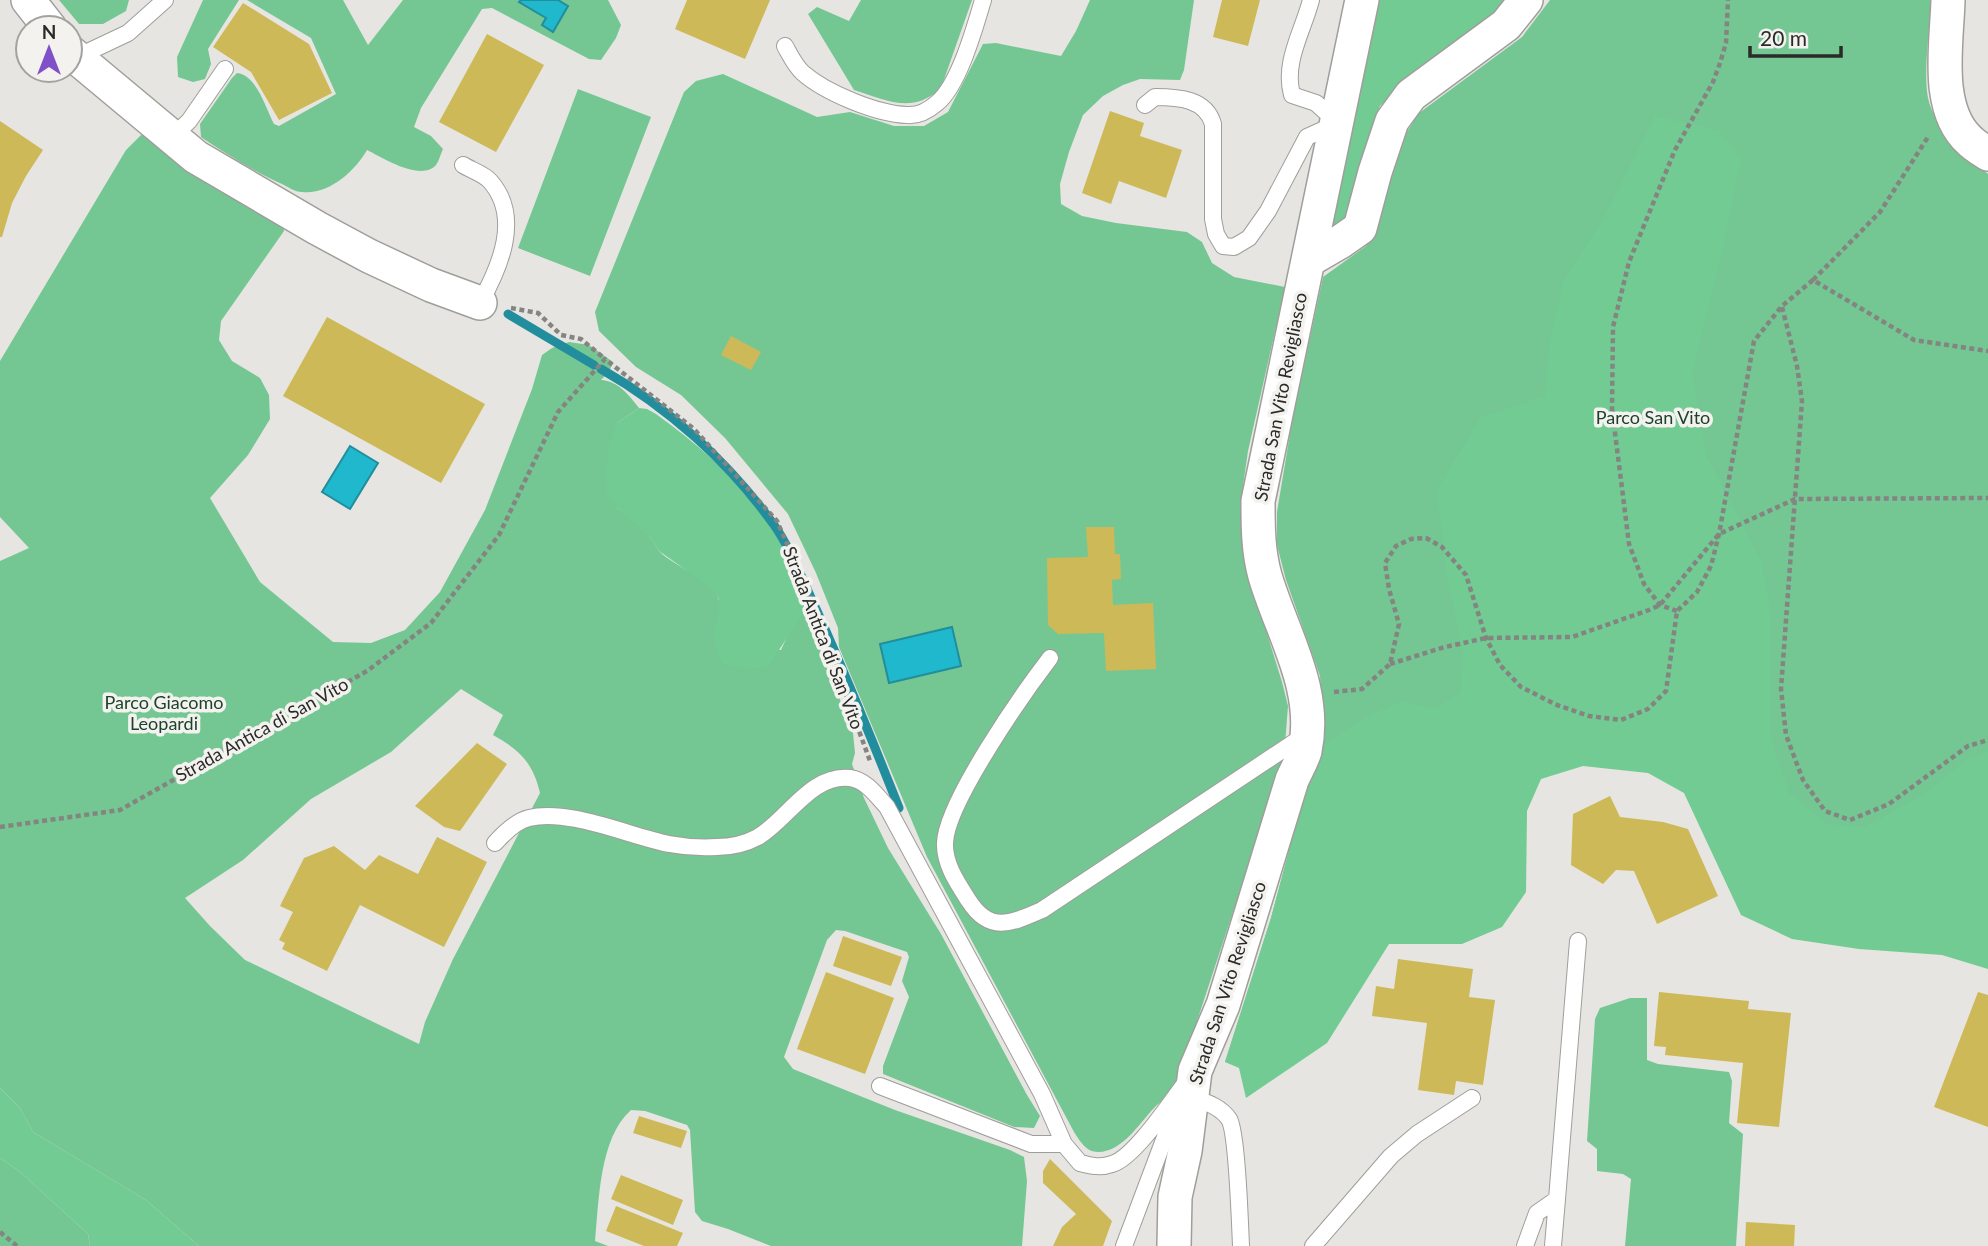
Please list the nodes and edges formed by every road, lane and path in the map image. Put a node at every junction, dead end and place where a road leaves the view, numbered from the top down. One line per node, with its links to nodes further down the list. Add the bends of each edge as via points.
1 (28, 0): 9 (street)
2 (165, 0): 11 (lane, via 128,33)
3 (983, 0): 10 (lane, via 947,91 938,103 909,116 826,90 800,71)
4 (1311, 0): 16 (lane, via 1289,71 1290,86 1293,95 1316,103)
5 (1362, 0): 16 (street, Strada San Vito Revigliasco)
6 (1526, 0): 20 (street, via 1506,25 1411,95 1392,121 1360,228)
7 (1728, 0): 29 (path, via 1728,33 1720,63 1675,150 1629,262 1613,327 1612,409 1629,544 1644,584)
8 (1948, 0): 14 (street, via 1944,60)
9 (39, 14)
10 (785, 46)
11 (84, 51)
12 (84, 64): 17 (street)
13 (225, 69): 17 (lane, via 190,121)
14 (1949, 100): 18 (street, via 1956,123); 21 (path, via 1880,212)
15 (1145, 106): 16 (lane, via 1155,97 1174,97 1204,106 1210,114 1213,219 1223,246 1234,247 1249,238 1268,211 1307,137)
16 (1338, 123): 20 (street, Strada San Vito Revigliasco)
17 (171, 138): 22 (street, via 359,251)
18 (1988, 154)
19 (463, 165): 22 (lane, via 489,180 503,201 507,222 502,252)
20 (1309, 260): 35 (street, Strada San Vito Revigliasco, via 1258,501 1258,540 1265,575 1305,689)
21 (1813, 280): 23 (path); 24 (path, via 1914,340)
22 (480, 303): 25 (path, via 538,313 561,335 581,340)
23 (1782, 306): 27 (path, via 1802,401); 28 (path, via 1754,341)
24 (1988, 351)
25 (605, 359): 37 (path, Strada Antica di San Vito, via 694,429 777,522 809,594); 38 (path, Strada Antica di San Vito, via 558,412 499,535 431,622 367,671 120,810)
26 (1988, 498): 27 (path)
27 (1795, 499): 28 (path); 36 (path, via 1781,689 1786,735 1804,780 1825,811 1850,820 1889,804 1968,746)
28 (1719, 534): 29 (path); 30 (path, via 1711,566 1697,592)
29 (1660, 605): 30 (path); 31 (path, via 1572,637)
30 (1677, 611): 31 (path, via 1665,691 1648,709 1621,720 1589,716 1521,687 1500,665)
31 (1486, 638): 33 (path); 33 (path, via 1466,575 1441,547 1426,538 1411,539 1396,546 1385,563 1399,624)
32 (1049, 658): 35 (lane, via 961,794 944,842 952,872 986,920 1000,924 1017,921 1042,910)
33 (1390, 664): 34 (path, via 1362,689)
34 (1334, 692)
35 (1307, 733): 41 (street, Strada San Vito Revigliasco, via 1227,993)
36 (1988, 740)
37 (887, 807): 39 (lane, via 867,786 850,778 826,782 757,837 732,847 671,845 566,817 528,818 505,831); 44 (lane, via 1042,1094)
38 (0, 827)
39 (495, 843)
40 (1578, 941): 46 (lane)
41 (1193, 1084): 44 (lane, via 1116,1163 1099,1167 1080,1163); 45 (street, Strada San Vito Revigliasco); 49 (lane, via 1168,1129); 52 (lane, via 1230,1121)
42 (880, 1086): 44 (lane, via 1031,1144)
43 (1472, 1098): 53 (lane, via 1391,1156)
44 (1064, 1144)
45 (1185, 1151): 50 (street, Strada San Vito Revigliasco, via 1175,1197); 51 (street, Strada San Vito Revigliasco)
46 (1557, 1199): 54 (lane, via 1537,1213); 55 (lane)
47 (0, 1232): 48 (path)
48 (17, 1246)
49 (1124, 1246)
50 (1174, 1246)
51 (1196, 1246)
52 (1241, 1246)
53 (1313, 1246)
54 (1525, 1246)
55 (1553, 1246)

